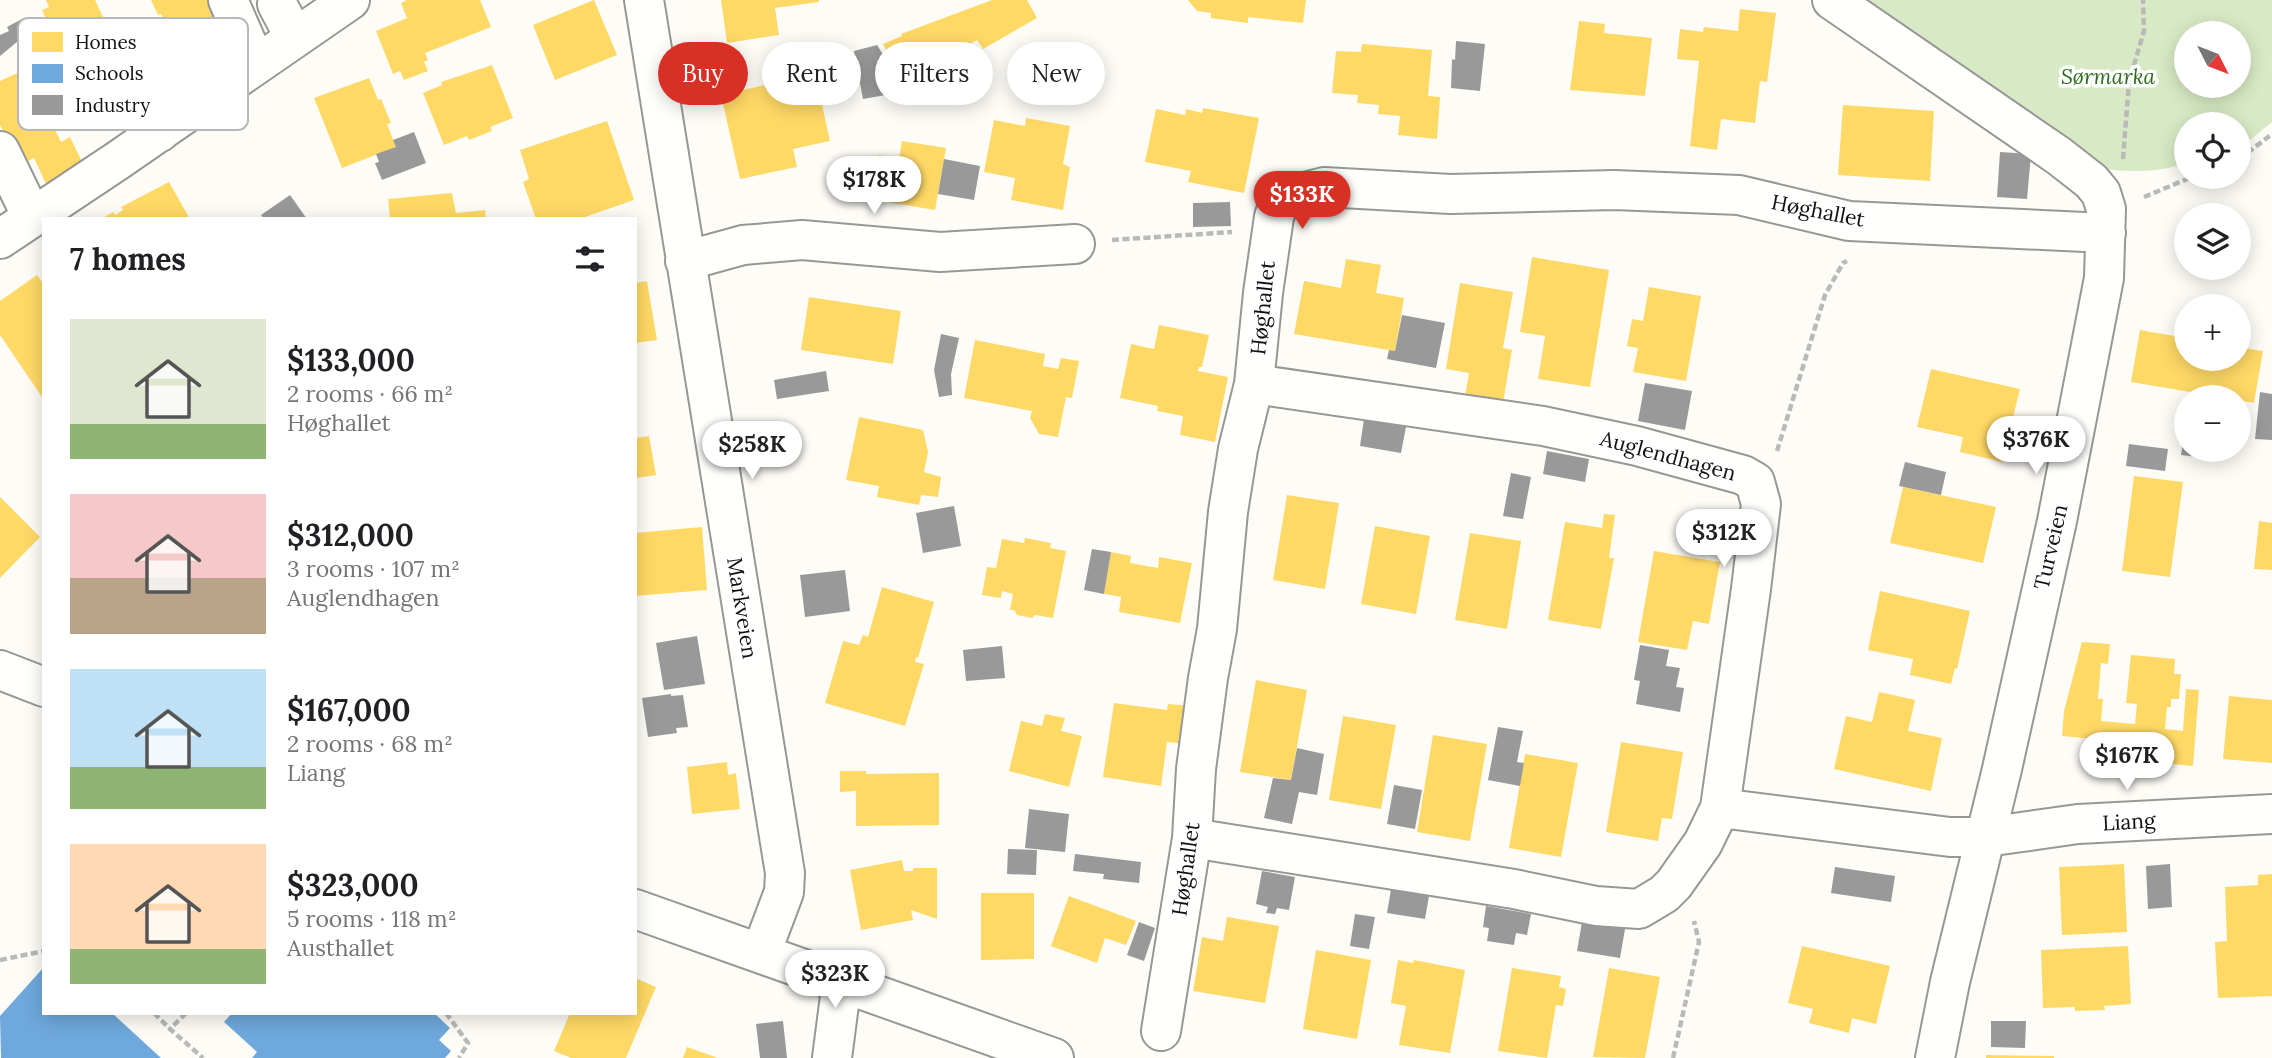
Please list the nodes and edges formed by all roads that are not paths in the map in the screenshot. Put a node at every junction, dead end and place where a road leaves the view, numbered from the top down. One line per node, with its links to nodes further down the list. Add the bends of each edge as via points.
1 (228, 0): 6 (street)
2 (350, 0): 7 (street)
3 (644, 0): 15 (street, Markveien)
4 (1832, 0): 12 (street, via 2091,181 2101,193)
5 (277, 4): 7 (street)
6 (230, 18)
7 (295, 38): 8 (street)
8 (248, 65)
9 (135, 130): 11 (street)
10 (15, 168): 11 (street)
11 (32, 217): 13 (street)
12 (2106, 221): 16 (street, Høghallet, via 1849,220 1740,195 1598,190 1450,194 1324,187 1293,195 1278,205); 21 (street, Turveien, via 2104,278 2057,521)
13 (0, 239)
14 (1075, 244): 15 (street, via 940,252 802,240 743,245)
15 (685, 261): 24 (street, Markveien, via 785,873 784,892)
16 (1254, 384): 19 (street, Auglendhagen, via 1543,426 1637,446 1755,482 1760,504 1751,589); 22 (street, Høghallet, via 1228,512 1217,629 1196,769)
17 (0, 670): 18 (street)
18 (42, 686)
19 (1720, 808): 21 (street, via 1950,837); 22 (street, via 1683,872 1664,894 1639,909)
20 (2272, 814): 21 (street, Liang, via 2078,824)
21 (1986, 837): 29 (street, Turveien)
22 (1192, 838): 26 (street, Høghallet)
23 (637, 910): 24 (street)
24 (761, 953): 25 (street)
25 (842, 981): 27 (street); 28 (street)
26 (1161, 1031)
27 (832, 1058)
28 (1054, 1058)
29 (1935, 1058)

